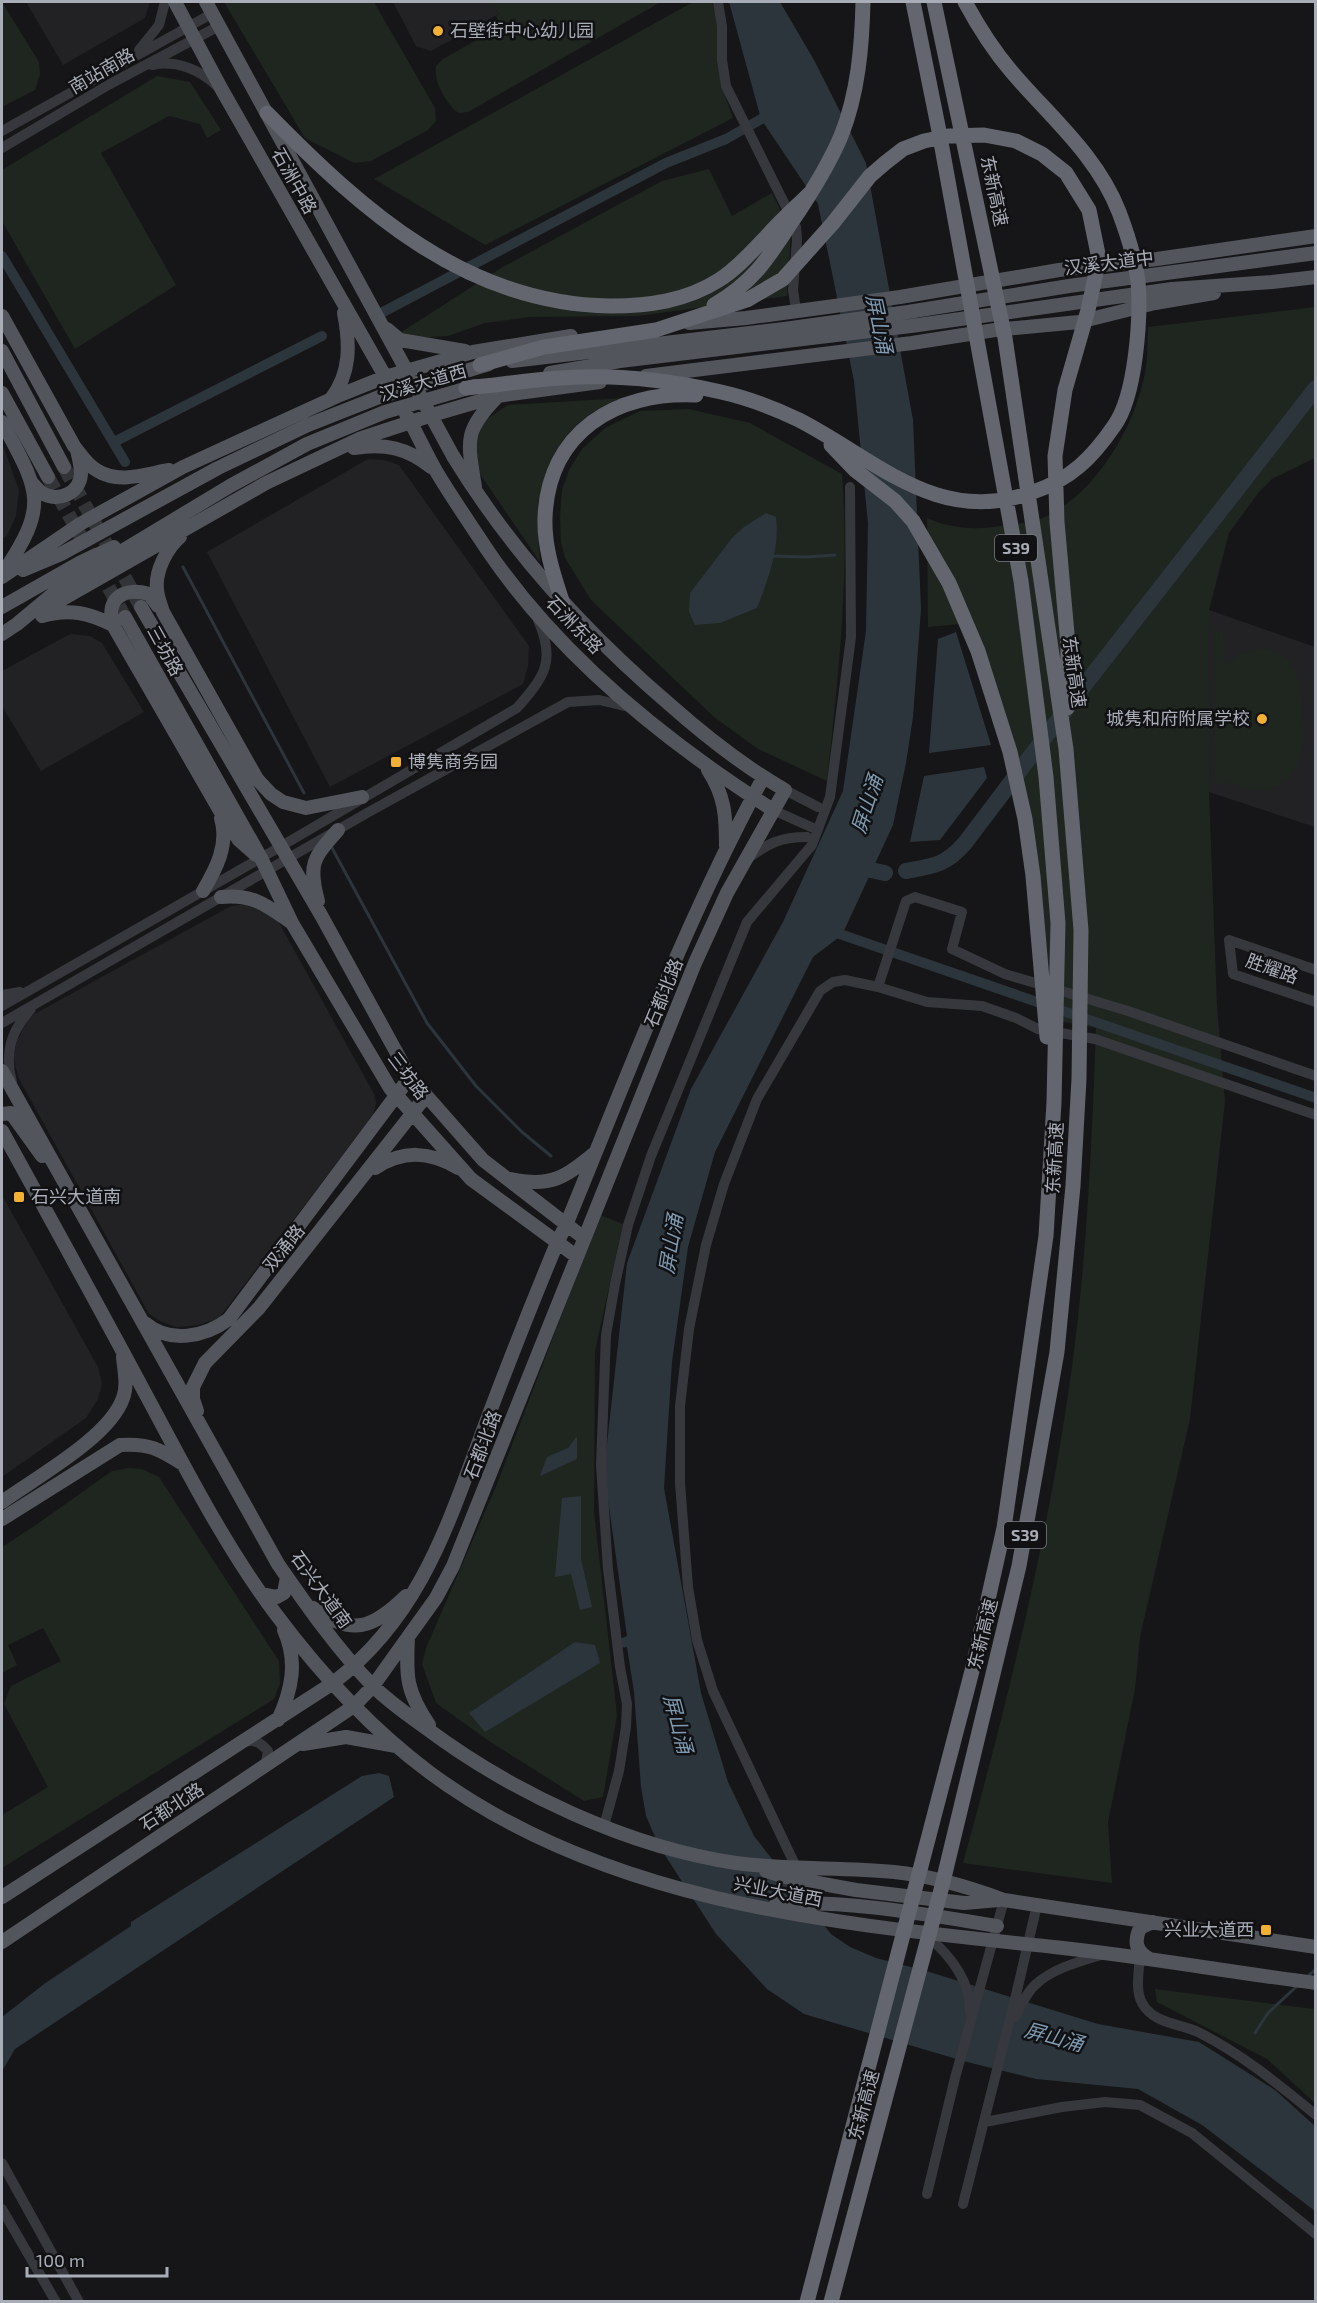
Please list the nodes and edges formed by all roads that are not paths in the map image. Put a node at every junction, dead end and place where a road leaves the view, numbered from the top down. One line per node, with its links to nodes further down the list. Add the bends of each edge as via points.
1 (165, 2): 11 (street, via 159,25)
2 (175, 2): 10 (main road, 石洲中路)
3 (718, 2): 28 (street, via 726,86 796,227)
4 (863, 2): 17 (highway, via 852,100 842,134)
5 (913, 2): 111 (highway, 东新高速 / S39, via 1022,581 1046,777 1058,923)
6 (934, 2): 75 (highway, 东新高速 / S39, via 1005,338)
7 (965, 2): 44 (highway, via 1010,70 1089,159 1119,210 1138,280 1134,361 1119,420 1081,467 1050,486 988,503 950,499 924,491)
8 (209, 7): 9 (main road, 石洲中路); 10 (street, 南站南路)
9 (219, 26): 10 (street, 南站南路); 14 (main road, 石洲中路)
10 (192, 32): 11 (street, 南站南路); 12 (street, 南站南路); 13 (main road, 石洲中路)
11 (134, 56): 15 (street, 南站南路)
12 (140, 68): 13 (street, via 167,63 183,65); 16 (street, 南站南路)
13 (222, 90): 27 (main road, 石洲中路)
14 (267, 113): 17 (highway, via 324,171 413,241 459,270 525,295 559,302 658,303 690,295 740,263); 25 (main road, 石洲中路)
15 (2, 130)
16 (2, 148)
17 (812, 192): 34 (highway, via 746,284 698,314)
18 (1316, 236): 21 (main road)
19 (1316, 252): 20 (main road)
20 (1299, 255): 21 (main road); 24 (main road, 汉溪大道中)
21 (1157, 259): 26 (main road, via 1059,270)
22 (1316, 277): 23 (main road, 汉溪大道中)
23 (1272, 282): 30 (main road); 33 (main road, 汉溪大道中, via 1172,289)
24 (1069, 286): 26 (main road); 29 (main road, 汉溪大道中)
25 (363, 292): 27 (main road); 32 (main road, 石洲中路)
26 (900, 297): 28 (main road)
27 (341, 302): 38 (main road, 石洲中路); 42 (main road, via 349,348)
28 (796, 310): 36 (main road, via 522,342)
29 (909, 312): 36 (main road, 汉溪大道西)
30 (1112, 314): 33 (main road); 41 (main road, via 1079,322 1006,328)
31 (2, 316): 48 (main road)
32 (380, 323): 36 (main road, via 400,340); 37 (main road, 石洲中路)
33 (910, 326): 39 (main road, 汉溪大道西, via 620,361)
34 (656, 330): 36 (highway); 75 (highway, via 747,300 783,279 870,177 903,149 970,134 1016,141 1066,173 1089,210 1099,259 1065,390 1055,456 1068,645)
35 (2, 351): 50 (main road)
36 (477, 358): 37 (main road); 60 (main road, 汉溪大道西, via 308,425 218,468 61,554)
37 (406, 370): 38 (main road); 43 (main road, 石洲东路)
38 (385, 377): 42 (main road); 45 (main road, 石洲东路)
39 (466, 388): 44 (highway, via 562,378 651,380 722,392 758,402); 58 (main road, 汉溪大道西, via 385,412 307,444)
40 (2, 393): 53 (main road)
41 (497, 396): 43 (main road); 56 (main road, via 479,416 470,439)
42 (336, 397): 47 (main road, via 356,397 367,405 371,425); 51 (main road)
43 (432, 415): 45 (main road); 56 (main road, 石洲东路)
44 (800, 421): 61 (highway, via 753,405 681,394 640,399 598,417 562,455 548,498 545,519 550,566); 111 (highway, via 825,438 913,521 950,583 978,651 1010,752 1025,819)
45 (411, 422): 47 (main road); 52 (main road, 石洲东路)
46 (2, 423): 54 (main road)
47 (359, 439): 49 (main road)
48 (76, 448): 51 (main road, via 97,471 112,477); 54 (main road, via 81,473 73,491 57,497 42,493)
49 (331, 451): 52 (main road, via 388,447 414,454); 59 (main road)
50 (64, 467)
51 (183, 467): 60 (main road, via 80,524)
52 (436, 471): 57 (main road, 石洲东路)
53 (48, 477)
54 (32, 483): 60 (main road, via 33,516)
55 (850, 487): 153 (street, via 852,637 830,797 812,845 747,922 651,1156 630,1221 606,1335 601,1465 608,1569 627,1704 619,1771)
56 (476, 494): 57 (main road, via 460,495); 61 (main road, 石洲东路)
57 (459, 505): 64 (main road, 石洲东路, via 489,553)
58 (164, 525): 62 (main road, via 81,562); 67 (main road, 汉溪大道西, via 59,589)
59 (190, 527): 65 (main road, via 174,542 157,576); 67 (main road)
60 (2, 577)
61 (563, 604): 73 (main road, 石洲东路)
62 (2, 607)
63 (141, 607): 86 (main road, 三坊路)
64 (535, 611): 70 (main road, 石洲东路); 71 (street, via 546,637 548,662)
65 (163, 612): 68 (main road, via 149,594 134,590 124,593 112,606 111,618); 80 (main road, via 257,779 271,794 306,808)
66 (125, 617): 90 (main road, 三坊路)
67 (17, 624): 68 (main road, via 72,610 100,618); 69 (main road, 汉溪大道西)
68 (116, 628): 82 (main road)
69 (2, 634)
70 (629, 707): 72 (street, via 583,699 568,702); 74 (main road, 石洲东路)
71 (517, 708): 72 (street, via 528,710); 80 (street)
72 (530, 722): 84 (street)
73 (692, 724): 74 (main road, via 697,737 692,745); 77 (main road, 石洲东路)
74 (676, 742): 76 (main road, 石洲东路)
75 (1066, 749): 181 (highway, 东新高速 / S39, via 1081,942 1079,1080 1058,1352 1019,1566 942,1886)
76 (704, 764): 79 (main road, 石洲东路); 87 (main road, via 722,799)
77 (763, 778): 78 (main road, 石洲东路); 79 (main road, 石都北路)
78 (785, 790): 81 (street, 石洲东路); 83 (main road, 石都北路)
79 (753, 797): 83 (main road, 石洲东路); 87 (main road, 石都北路)
80 (359, 799): 84 (street, via 355,810); 86 (street)
81 (818, 807)
82 (218, 808): 90 (main road, via 243,845); 92 (main road, via 223,845)
83 (773, 810): 89 (main road, 石都北路); 89 (street, 石洲东路, via 809,832 769,843)
84 (367, 813): 85 (street)
85 (338, 831): 88 (street); 95 (main road, via 317,853 314,862 313,881)
86 (280, 846): 88 (main road, 三坊路); 90 (street)
87 (726, 848): 91 (main road, 石都北路)
88 (288, 859): 90 (street); 95 (main road, 三坊路)
89 (747, 859): 93 (main road, 石都北路)
90 (265, 865): 92 (street); 94 (street); 96 (main road, 三坊路)
91 (708, 885): 93 (main road, via 719,878 726,881); 116 (main road, 石都北路)
92 (203, 891): 99 (street)
93 (727, 893): 117 (main road, 石都北路)
94 (221, 897): 96 (main road, via 238,895 259,901); 101 (street)
95 (321, 915): 107 (main road, 三坊路)
96 (292, 923): 110 (main road, 三坊路)
97 (1316, 970): 102 (street, 胜耀路, via 1229,940 1233,974)
98 (878, 987): 106 (street, via 906,900 915,897 962,912 952,949 1005,974 1128,1011); 114 (street, via 927,1002 982,1006 1038,1029 1095,1039); 154 (street, via 845,980 833,982 820,991 757,1099 724,1184 706,1245 680,1406 680,1483 688,1587 698,1640 713,1691)
99 (29, 990): 100 (street); 103 (street)
100 (2, 995)
101 (37, 1002): 104 (street); 108 (street, via 9,1045 8,1065)
102 (1316, 1002)
103 (2, 1006)
104 (2, 1023)
105 (2, 1071): 108 (main road, 石兴大道南)
106 (1316, 1076)
107 (410, 1077): 109 (main road, 三坊路); 110 (main road, 双涌路)
108 (15, 1094): 123 (main road, 石兴大道南)
109 (426, 1096): 113 (main road, 双涌路); 119 (main road, 三坊路)
110 (396, 1097): 113 (main road, 三坊路); 128 (main road, 双涌路, via 229,1319 213,1330 188,1336 163,1333)
111 (1054, 1102): 180 (highway, 东新高速 / S39, via 1046,1236 1004,1528 972,1671)
112 (2, 1114): 123 (main road, via 11,1113)
113 (413, 1114): 120 (main road, 双涌路); 121 (main road, 三坊路)
114 (1316, 1115)
115 (2, 1131): 130 (main road)
116 (604, 1132): 117 (main road, via 605,1142 614,1146); 118 (main road, 石都北路)
117 (626, 1137): 125 (main road, 石都北路)
118 (597, 1150): 122 (main road, via 552,1182); 124 (main road, 石都北路)
119 (483, 1160): 121 (main road, via 489,1168 486,1179 480,1181); 122 (main road, 三坊路)
120 (366, 1174): 121 (main road, via 390,1158 405,1155 433,1157); 132 (main road, 双涌路, via 259,1308 205,1363 193,1387)
121 (467, 1175): 126 (main road, 三坊路)
122 (506, 1178): 124 (main road, 三坊路)
123 (64, 1183): 128 (main road, 石兴大道南)
124 (566, 1225): 125 (main road, 三坊路); 126 (main road, 石都北路)
125 (584, 1238): 127 (main road, 石都北路)
126 (557, 1242): 127 (main road, 三坊路); 129 (main road, 石都北路)
127 (576, 1256): 131 (main road, 石都北路)
128 (140, 1318): 132 (main road, 石兴大道南)
129 (517, 1340): 131 (main road, via 522,1334 536,1336); 136 (main road, 石都北路, via 438,1549)
130 (122, 1349): 133 (main road); 134 (main road, via 124,1396 105,1427)
131 (539, 1349): 139 (main road, 石都北路, via 488,1483)
132 (201, 1427): 137 (main road, 石兴大道南)
133 (184, 1465): 135 (main road, via 157,1448 139,1443 120,1445); 138 (main road)
134 (2, 1502)
135 (2, 1519)
136 (423, 1576): 139 (main road, via 419,1599 424,1602); 140 (main road, via 384,1617 365,1625 349,1626 327,1618); 143 (main road, 石都北路, via 402,1612)
137 (287, 1577): 138 (main road, via 284,1593 277,1597); 140 (main road, 石兴大道南)
138 (262, 1594): 141 (main road)
139 (436, 1598): 142 (main road, 石都北路)
140 (303, 1601): 143 (main road, 石兴大道南)
141 (276, 1615): 144 (main road); 147 (main road, via 291,1645 292,1665 288,1698)
142 (408, 1637): 145 (main road, 石都北路); 148 (main road, via 409,1686)
143 (355, 1666): 144 (main road, 石都北路); 145 (main road, 石兴大道南)
144 (333, 1683): 146 (main road); 147 (main road, 石都北路)
145 (373, 1686): 146 (main road, 石都北路); 148 (main road, 兴业大道西)
146 (354, 1706): 150 (main road, 石都北路); 151 (main road, 兴业大道西)
147 (278, 1720): 149 (main road, 石都北路)
148 (434, 1734): 153 (main road, 兴业大道西, via 515,1785)
149 (243, 1742): 152 (street, via 261,1743 268,1751); 155 (main road, 石都北路)
150 (297, 1745): 151 (main road, via 346,1737); 152 (main road, 石都北路)
151 (397, 1747): 157 (main road, 兴业大道西, via 431,1774 518,1828 597,1863 672,1887)
152 (265, 1768): 163 (main road, 石都北路)
153 (604, 1826): 154 (main road, 兴业大道西, via 697,1855)
154 (790, 1871): 156 (main road, via 856,1890 964,1903); 156 (main road, 兴业大道西, via 896,1872 964,1886)
155 (2, 1897)
156 (1004, 1900): 158 (main road, 兴业大道西); 160 (street)
157 (755, 1905): 160 (main road, via 809,1902 887,1908); 161 (main road, 兴业大道西, via 823,1919)
158 (1037, 1905): 159 (main road, 兴业大道西); 164 (street)
159 (1153, 1922): 165 (main road, 兴业大道西); 167 (main road, via 1140,1928 1136,1943)
160 (997, 1926): 162 (street)
161 (924, 1932): 162 (main road, 兴业大道西); 170 (street, via 942,1948 962,1979 970,2005)
162 (993, 1940): 164 (main road, 兴业大道西); 170 (street)
163 (2, 1942)
164 (1027, 1944): 166 (main road, 兴业大道西); 169 (street)
165 (1316, 1947)
166 (1107, 1953): 167 (main road, 兴业大道西); 169 (street, via 1045,1977)
167 (1144, 1958): 168 (main road, 兴业大道西); 171 (street, via 1138,1989 1142,2003 1156,2019 1186,2027 1225,2046 1262,2070)
168 (1316, 1983)
169 (1021, 1997): 172 (street, via 1006,2034)
170 (970, 2025): 174 (street)
171 (1316, 2115)
172 (985, 2122): 175 (street); 177 (street, via 1105,2102 1140,2105 1192,2133)
173 (2, 2163): 179 (street)
174 (927, 2194)
175 (963, 2204)
176 (2, 2209): 178 (street)
177 (1316, 2234)
178 (56, 2301)
179 (79, 2301)
180 (807, 2301)
181 (831, 2301)

